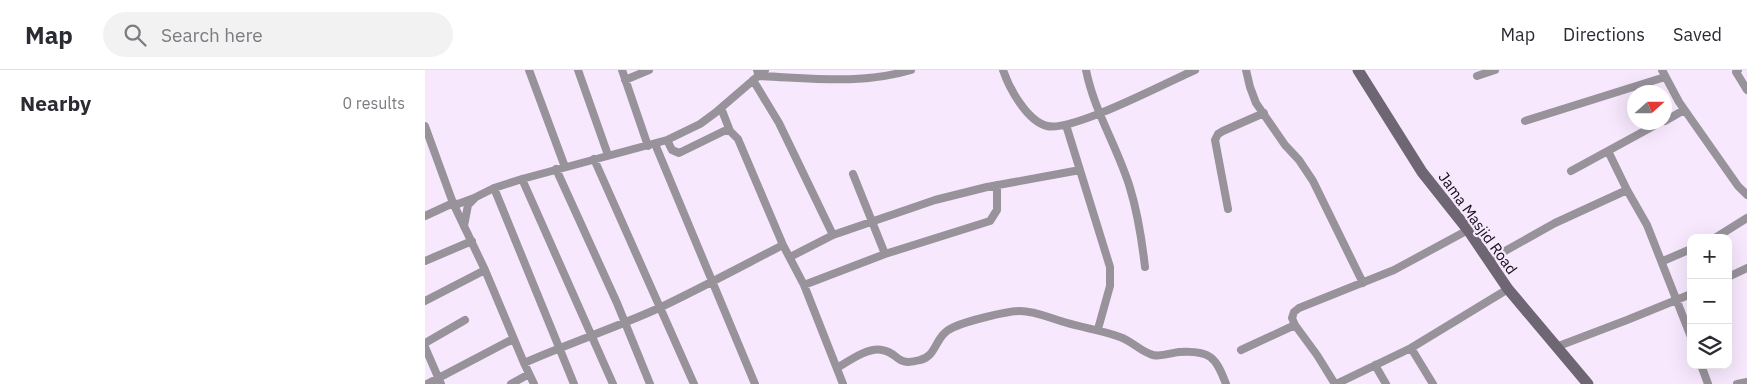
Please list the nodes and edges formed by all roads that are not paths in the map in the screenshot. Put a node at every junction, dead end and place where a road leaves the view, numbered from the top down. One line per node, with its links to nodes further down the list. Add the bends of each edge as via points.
1 (529, 70): 34 (street)
2 (578, 70): 32 (street)
3 (622, 70): 17 (street)
4 (649, 70): 17 (street)
5 (911, 70): 14 (street, via 890,76 841,80)
6 (1003, 70): 25 (street, via 1018,100 1034,118 1047,126)
7 (1086, 70): 21 (street)
8 (1195, 70): 13 (street)
9 (1246, 70): 22 (street, via 1256,103)
10 (1358, 70): 51 (street, Jama Masjid Road, via 1421,172)
11 (1495, 70): 16 (street)
12 (1737, 70): 18 (street)
13 (1184, 72): 21 (street, via 1156,89)
14 (759, 74): 19 (street); 53 (street, via 779,124)
15 (1663, 74): 20 (street); 24 (street)
16 (1477, 76)
17 (625, 80): 30 (street)
18 (1747, 90)
19 (721, 108): 28 (street); 29 (street, via 700,124)
20 (1685, 110): 23 (street); 43 (street)
21 (1099, 113): 25 (street); 62 (street, via 1130,188 1143,243)
22 (1264, 113): 46 (street, via 1223,131 1215,140); 67 (street, via 1313,181)
23 (1672, 117)
24 (1525, 121)
25 (1066, 125): 36 (street)
26 (425, 126): 45 (street)
27 (1648, 130): 31 (street)
28 (730, 131): 29 (street, via 679,153 672,150); 55 (street, via 737,138)
29 (667, 140): 30 (street)
30 (651, 145): 32 (street); 66 (street)
31 (1608, 151): 37 (street); 42 (street)
32 (608, 155): 33 (street)
33 (594, 159): 34 (street); 73 (street)
34 (565, 167): 35 (street)
35 (556, 170): 39 (street); 75 (street)
36 (1080, 170): 40 (street); 78 (street, via 1110,267 1110,286)
37 (1571, 171)
38 (853, 174): 49 (street)
39 (522, 179): 41 (street); 79 (street)
40 (997, 185): 49 (street, via 935,200); 57 (street, via 997,210 993,219)
41 (494, 188): 44 (street); 83 (street)
42 (1627, 190): 59 (street, via 1555,223); 61 (street)
43 (1747, 196)
44 (476, 197): 45 (street); 50 (street, via 468,205)
45 (453, 203): 47 (street); 50 (street)
46 (1227, 209)
47 (425, 216)
48 (1747, 218): 52 (street)
49 (871, 222): 53 (street); 57 (street)
50 (464, 226): 54 (street)
51 (1467, 230): 59 (street, Jama Masjid Road); 67 (street)
52 (1721, 234)
53 (833, 235): 58 (street)
54 (472, 241): 60 (street); 64 (street)
55 (783, 245): 58 (street); 66 (street)
56 (1687, 250): 61 (street)
57 (885, 254): 68 (street)
58 (790, 257): 68 (street)
59 (1489, 260): 69 (street, Jama Masjid Road)
60 (425, 261)
61 (1663, 261): 71 (street)
62 (1145, 267)
63 (1747, 268): 65 (street)
64 (485, 270): 72 (street); 80 (street)
65 (1732, 275)
66 (711, 282): 73 (street); 100 (street)
67 (1363, 283): 76 (street, via 1299,308 1292,318)
68 (804, 285): 88 (street)
69 (1507, 289): 82 (street, Jama Masjid Road); 84 (street)
70 (1687, 296): 71 (street)
71 (1677, 300): 77 (street); 82 (street)
72 (425, 301)
73 (660, 307): 75 (street); 99 (street)
74 (465, 320): 81 (street)
75 (625, 322): 79 (street); 98 (street)
76 (1295, 325): 85 (street); 103 (street)
77 (1687, 326)
78 (1098, 329): 88 (street, via 1028,312 1010,311 954,326 941,335 931,354 923,360 901,362 890,353 875,350); 102 (street, via 1123,338 1155,356 1203,353 1214,358)
79 (592, 336): 83 (street); 97 (street)
80 (513, 339): 86 (street); 91 (street)
81 (425, 345): 91 (street)
82 (1556, 347): 106 (street, Jama Masjid Road)
83 (559, 348): 86 (street); 96 (street)
84 (1411, 348): 87 (street); 105 (street)
85 (1241, 350)
86 (524, 363): 90 (street)
87 (1375, 365): 103 (street); 104 (street)
88 (837, 368): 101 (street)
89 (1702, 369): 107 (street)
90 (529, 374): 94 (street); 95 (street)
91 (439, 381): 93 (street)
92 (1747, 382): 108 (street)
93 (427, 384)
94 (511, 384)
95 (533, 384)
96 (574, 384)
97 (613, 384)
98 (650, 384)
99 (694, 384)
100 (755, 384)
101 (843, 384)
102 (1226, 384)
103 (1336, 384)
104 (1386, 384)
105 (1433, 384)
106 (1587, 384)
107 (1708, 384)
108 (1737, 384)

